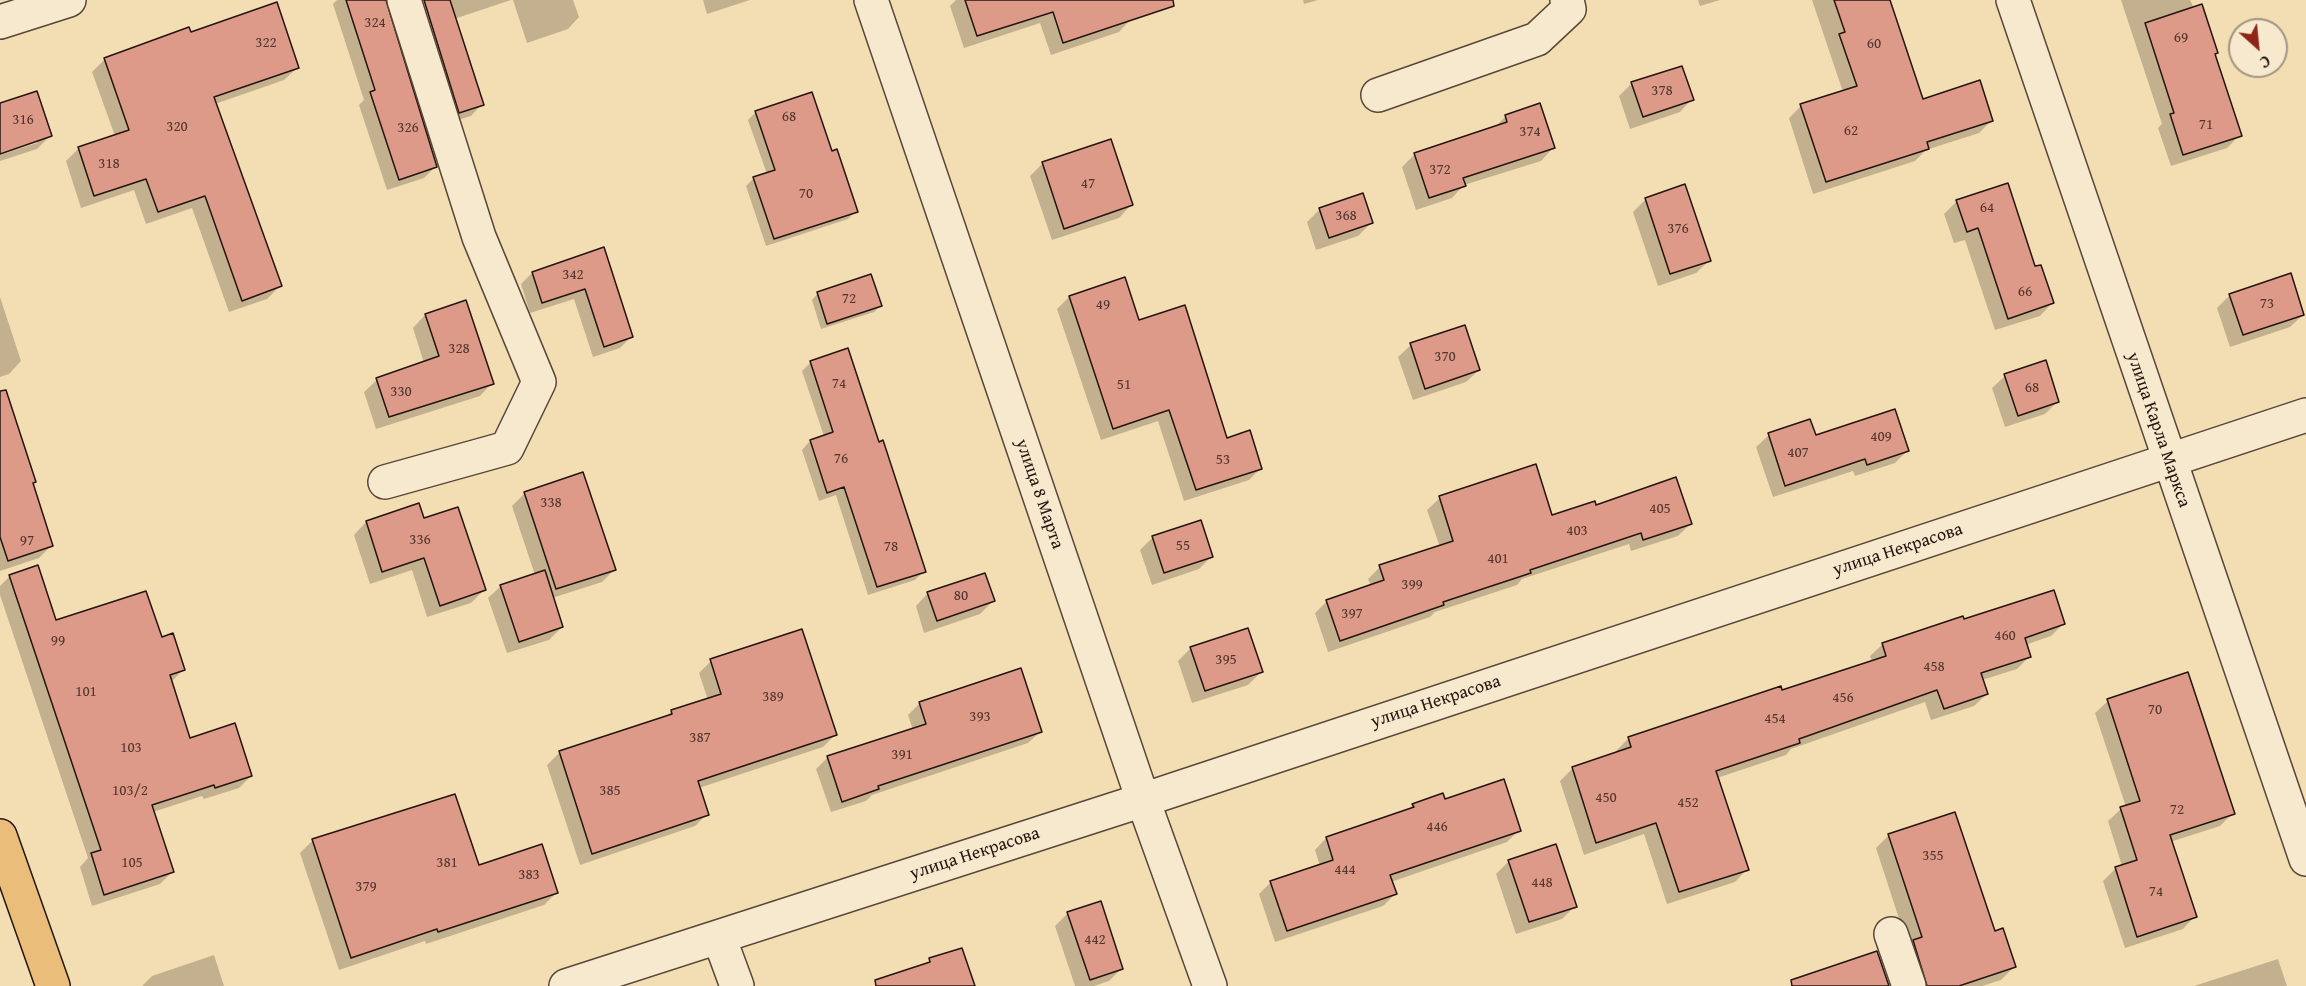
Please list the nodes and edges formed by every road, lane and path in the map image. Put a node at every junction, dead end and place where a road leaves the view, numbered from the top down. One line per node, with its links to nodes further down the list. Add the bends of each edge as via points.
1 (69, 0): 6 (street)
2 (404, 0): 10 (street, via 479,237 539,382 507,448)
3 (871, 0): 11 (street, улица 8 Марта)
4 (1567, 0): 7 (street, via 1569,9 1537,39)
5 (2013, 0): 9 (street, улица Карла Маркса)
6 (0, 22)
7 (1378, 95)
8 (2306, 415): 9 (street, улица Некрасова)
9 (2168, 460): 11 (street, улица Некрасова); 13 (street, улица Карла Маркса)
10 (385, 482)
11 (1143, 800): 15 (street, улица Некрасова); 19 (street, улица 8 Марта)
12 (0, 836): 16 (main road)
13 (2306, 859)
14 (1892, 934): 20 (street)
15 (719, 936): 17 (street, улица Некрасова); 18 (street)
16 (53, 986)
17 (566, 986)
18 (737, 986)
19 (1210, 986)
20 (1909, 986)

